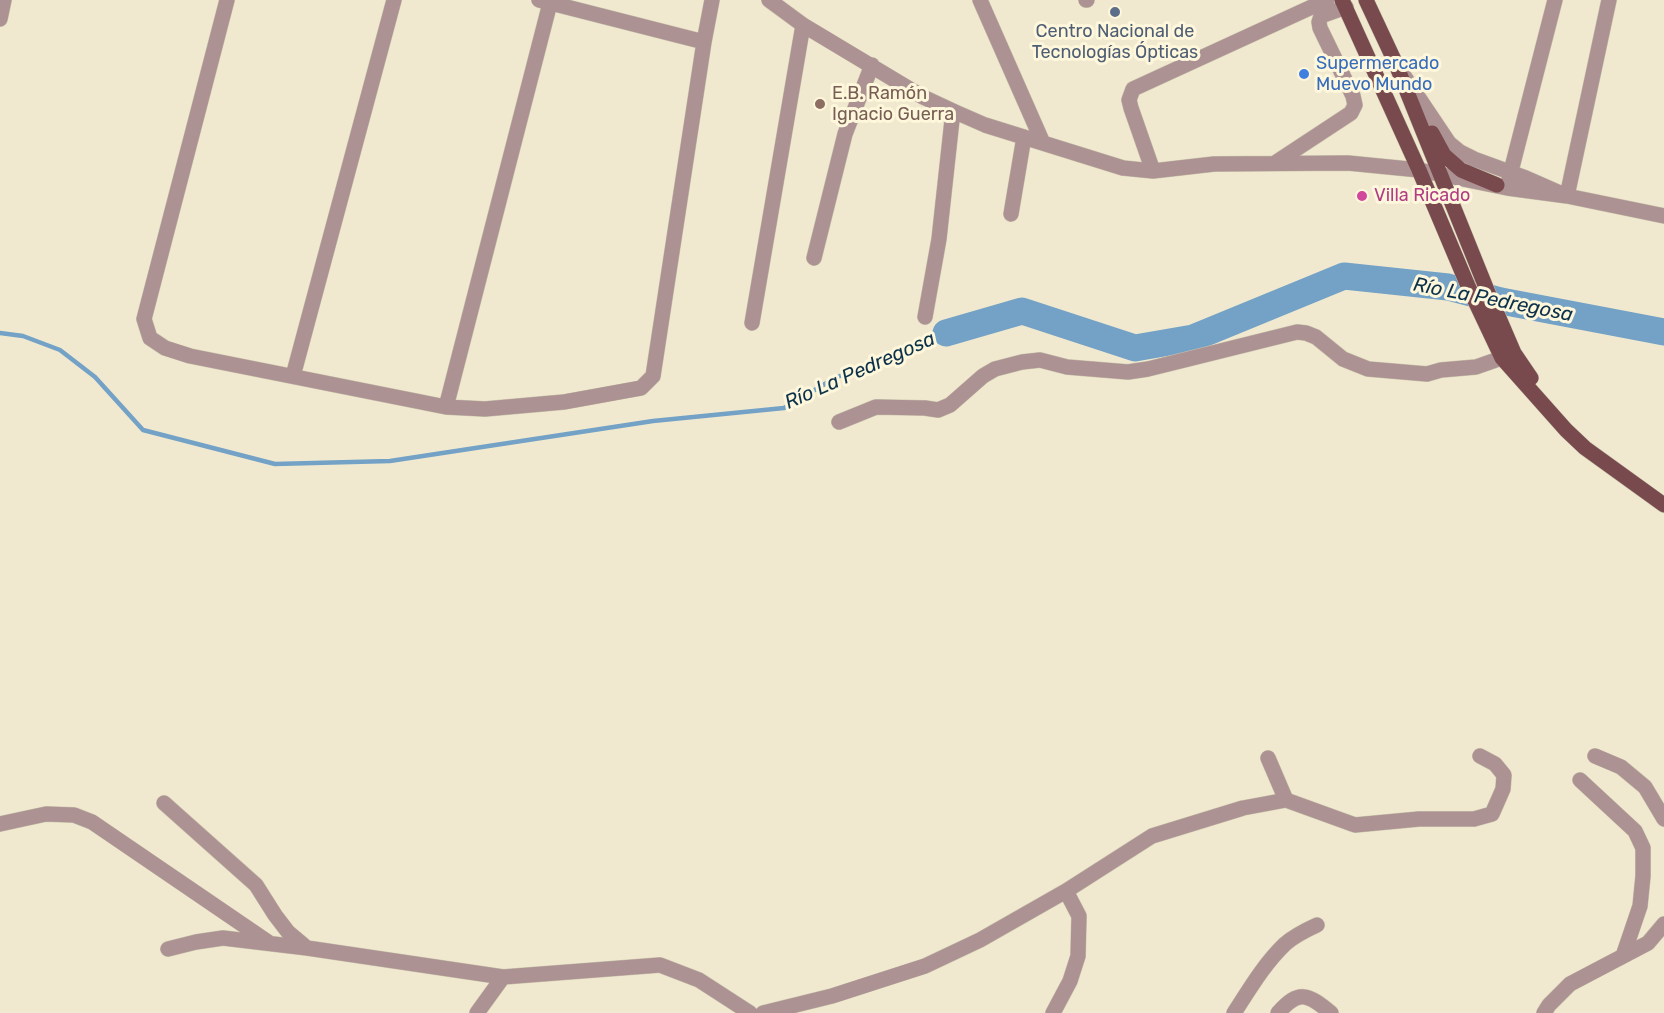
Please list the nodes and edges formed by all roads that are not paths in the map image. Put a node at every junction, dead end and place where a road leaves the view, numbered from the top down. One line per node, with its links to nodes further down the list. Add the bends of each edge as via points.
1 (4, 0): 13 (street)
2 (227, 0): 34 (street, via 144,320 150,338 165,348)
3 (394, 0): 34 (street)
4 (712, 0): 15 (street)
5 (769, 0): 14 (street)
6 (980, 0): 20 (street)
7 (1327, 0): 23 (street, via 1133,89 1131,108)
8 (1366, 0): 16 (main road)
9 (1555, 0): 24 (street)
10 (1609, 0): 27 (street)
11 (544, 1): 15 (street); 35 (street)
12 (1344, 4): 21 (street, via 1322,16 1320,28 1355,105 1351,113); 22 (main road)
13 (0, 19)
14 (803, 25): 17 (street); 32 (street)
15 (704, 42): 35 (street, via 653,376 641,388 564,402 485,409)
16 (1395, 62): 24 (street, via 1449,142 1460,152); 25 (main road); 26 (main road, via 1444,155 1461,170)
17 (872, 65): 18 (street); 30 (street, via 845,134)
18 (953, 111): 19 (street); 31 (street, via 939,239)
19 (1024, 137): 20 (street); 29 (street)
20 (1043, 142): 23 (street, via 1123,168)
21 (1275, 163): 22 (street, via 1348,163); 23 (street, via 1214,164)
22 (1419, 170): 25 (street); 33 (main road, via 1477,306)
23 (1154, 171)
24 (1511, 172): 26 (street); 27 (street)
25 (1439, 173): 26 (street); 33 (main road, via 1494,307)
26 (1502, 187): 27 (street)
27 (1567, 196): 28 (street)
28 (1663, 213)
29 (1011, 214)
30 (814, 258)
31 (925, 317)
32 (752, 323)
33 (1508, 356): 36 (street, via 1476,367 1427,374 1368,369 1343,359 1316,337 1297,332 1128,372 1067,367 1040,360 1022,362 995,369 938,410 876,407); 37 (main road, via 1566,430)
34 (292, 376): 35 (street)
35 (446, 407)
36 (839, 422)
37 (1664, 505)
38 (1480, 756): 42 (street, via 1495,764 1504,775 1503,789 1492,814 1474,819 1355,825)
39 (1595, 756): 44 (street, via 1621,767 1644,787)
40 (1268, 759): 42 (street)
41 (1580, 780): 52 (street, via 1635,831 1643,848 1640,906)
42 (1286, 800): 46 (street, via 1243,808 1152,836)
43 (164, 803): 50 (street, via 256,885 288,932)
44 (1664, 819)
45 (0, 824): 49 (street, via 46,814 74,815 92,822)
46 (1066, 891): 56 (street, via 925,966); 57 (street, via 1079,916 1078,956)
47 (1664, 924): 52 (street, via 1648,943)
48 (1317, 925): 58 (street, via 1285,944)
49 (270, 944): 50 (street); 51 (street, via 223,938)
50 (307, 948): 53 (street)
51 (168, 949)
52 (1623, 956): 61 (street, via 1570,984)
53 (503, 977): 54 (street); 55 (street, via 660,965 699,980)
54 (477, 1013)
55 (750, 1013)
56 (763, 1013)
57 (1053, 1013)
58 (1234, 1013)
59 (1278, 1013): 60 (street, via 1301,996)
60 (1330, 1013)
61 (1544, 1013)

